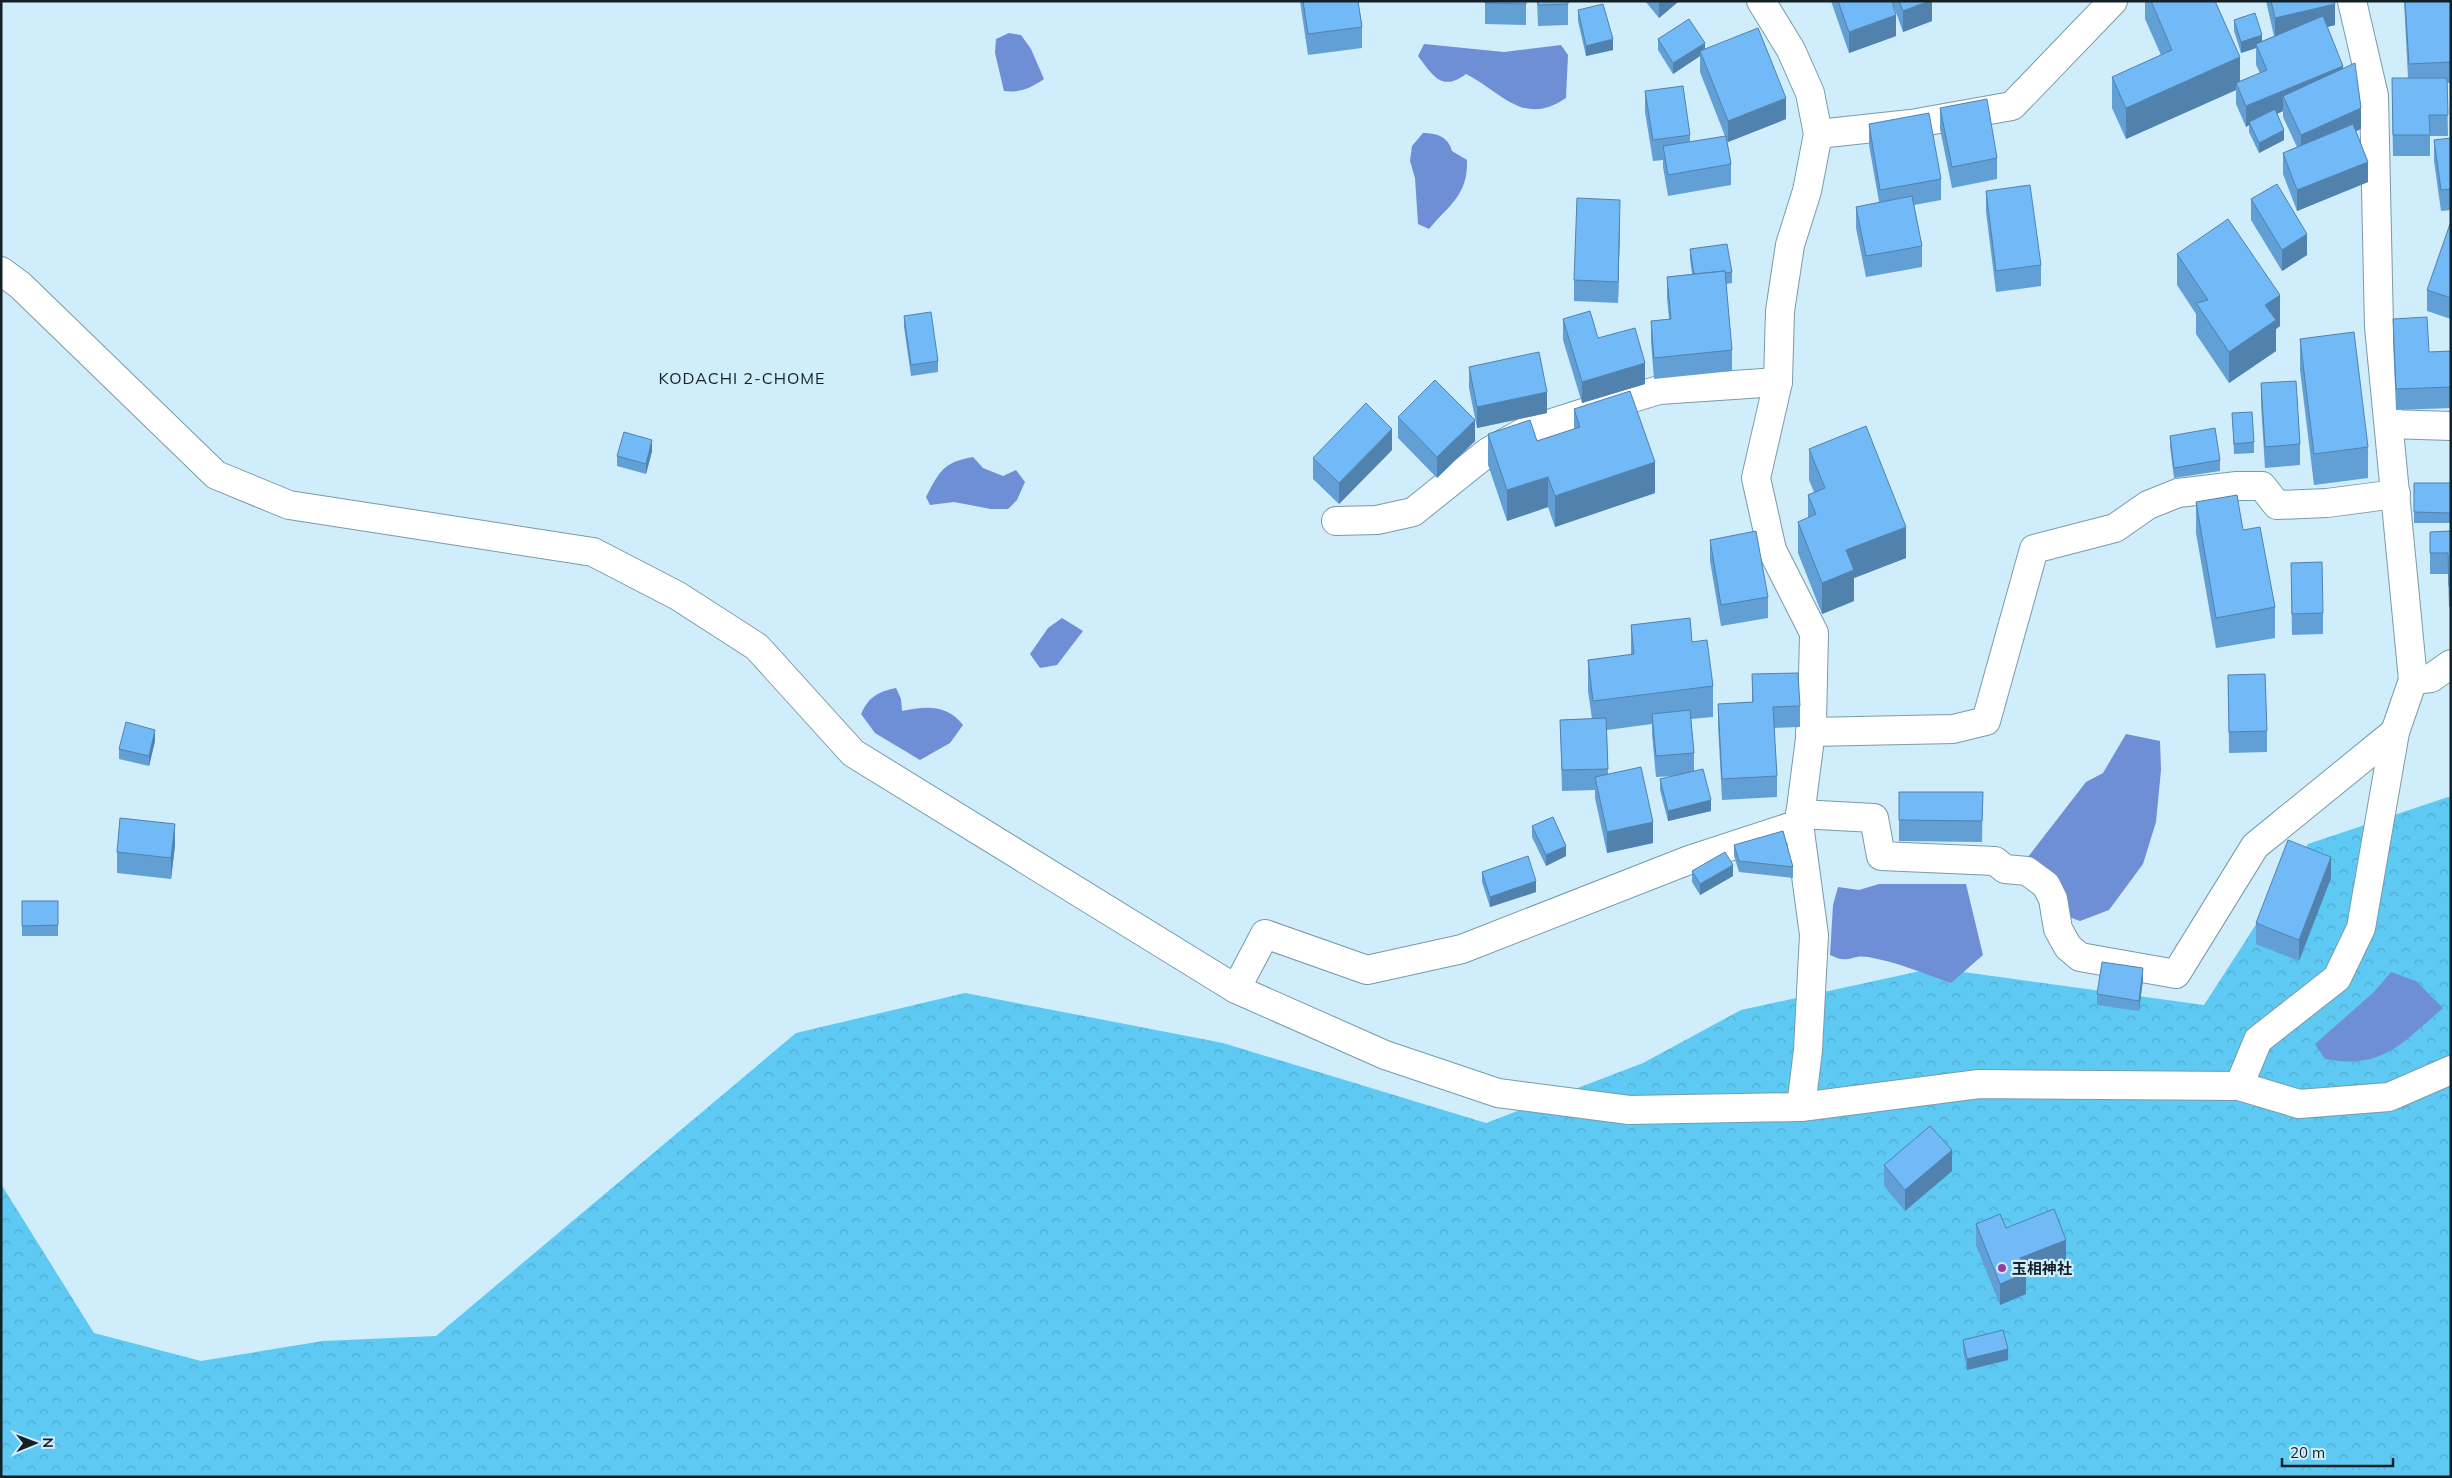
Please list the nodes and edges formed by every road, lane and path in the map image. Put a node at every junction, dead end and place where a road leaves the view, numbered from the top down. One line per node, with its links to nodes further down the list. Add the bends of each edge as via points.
1 (1761, 1): 4 (street, via 1791,50 1810,93)
2 (2113, 1): 4 (street, via 2012,106 1911,124)
3 (2352, 1): 7 (street, via 2374,96 2379,327)
4 (1818, 134): 6 (street, via 1807,191 1790,245 1780,311)
5 (1, 271): 16 (street, via 20,285 216,475 289,505 592,552 678,596 757,647 853,753)
6 (1778, 382): 10 (street, via 1659,390 1524,432 1488,452 1412,512 1377,520); 13 (street, via 1756,478 1772,550 1814,633)
7 (2389, 424): 8 (street); 9 (street)
8 (2451, 426)
9 (2396, 494): 12 (street); 13 (street, via 2327,503 2276,505 2262,486 2178,493 2148,504 2115,528 2034,549 1986,722 1952,729)
10 (1336, 521)
11 (2451, 664): 12 (street, via 2431,678)
12 (2413, 680): 14 (street)
13 (1810, 732): 15 (street)
14 (2395, 732): 15 (street, via 2255,846 2176,974 2080,957 2068,946 2058,929 2053,899 2046,885 2027,871 2005,869 1995,861 1881,856 1874,818); 18 (street, via 2361,928 2337,978 2258,1040)
15 (1799, 819): 16 (street, via 1462,949 1367,970 1265,934); 19 (street, via 1814,935 1808,1050)
16 (1236, 989): 19 (street, via 1386,1055 1498,1093 1629,1110)
17 (2451, 1070): 18 (street, via 2389,1097 2299,1104)
18 (2239, 1086): 19 (street, via 1979,1084)
19 (1801, 1107)

